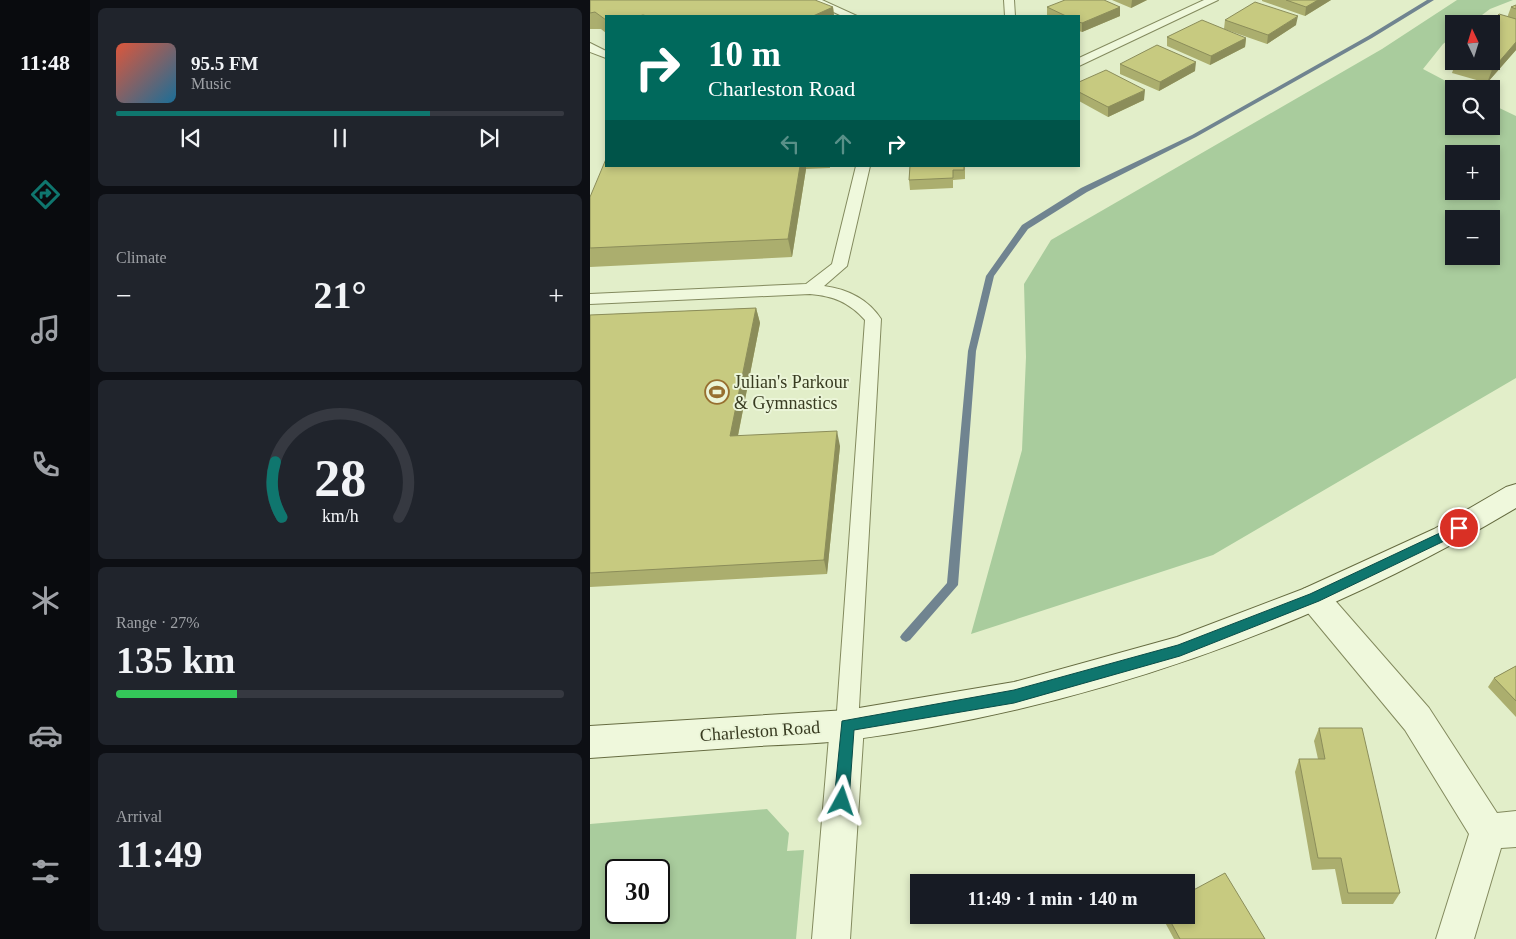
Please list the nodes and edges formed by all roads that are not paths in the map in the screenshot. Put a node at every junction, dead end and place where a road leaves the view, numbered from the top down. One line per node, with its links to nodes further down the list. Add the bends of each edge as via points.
1 (812, 0): 4 (lane)
2 (1009, 0): 5 (lane)
3 (1213, 0): 8 (lane)
4 (849, 15)
5 (1010, 15)
6 (590, 47): 7 (lane)
7 (605, 54)
8 (1080, 62)
9 (863, 167): 10 (lane, via 839,266)
10 (810, 289): 11 (lane); 14 (lane, via 840,292 859,303 873,319)
11 (590, 299)
12 (1516, 494): 13 (main road, Charleston Road, via 1444,537)
13 (1314, 598): 14 (main road, Charleston Road, via 1180,650 1014,696); 16 (main road, via 1417,719)
14 (847, 725): 15 (main road, Charleston Road); 17 (main road)
15 (590, 742)
16 (1502, 830): 18 (main road)
17 (831, 939)
18 (1455, 939)

